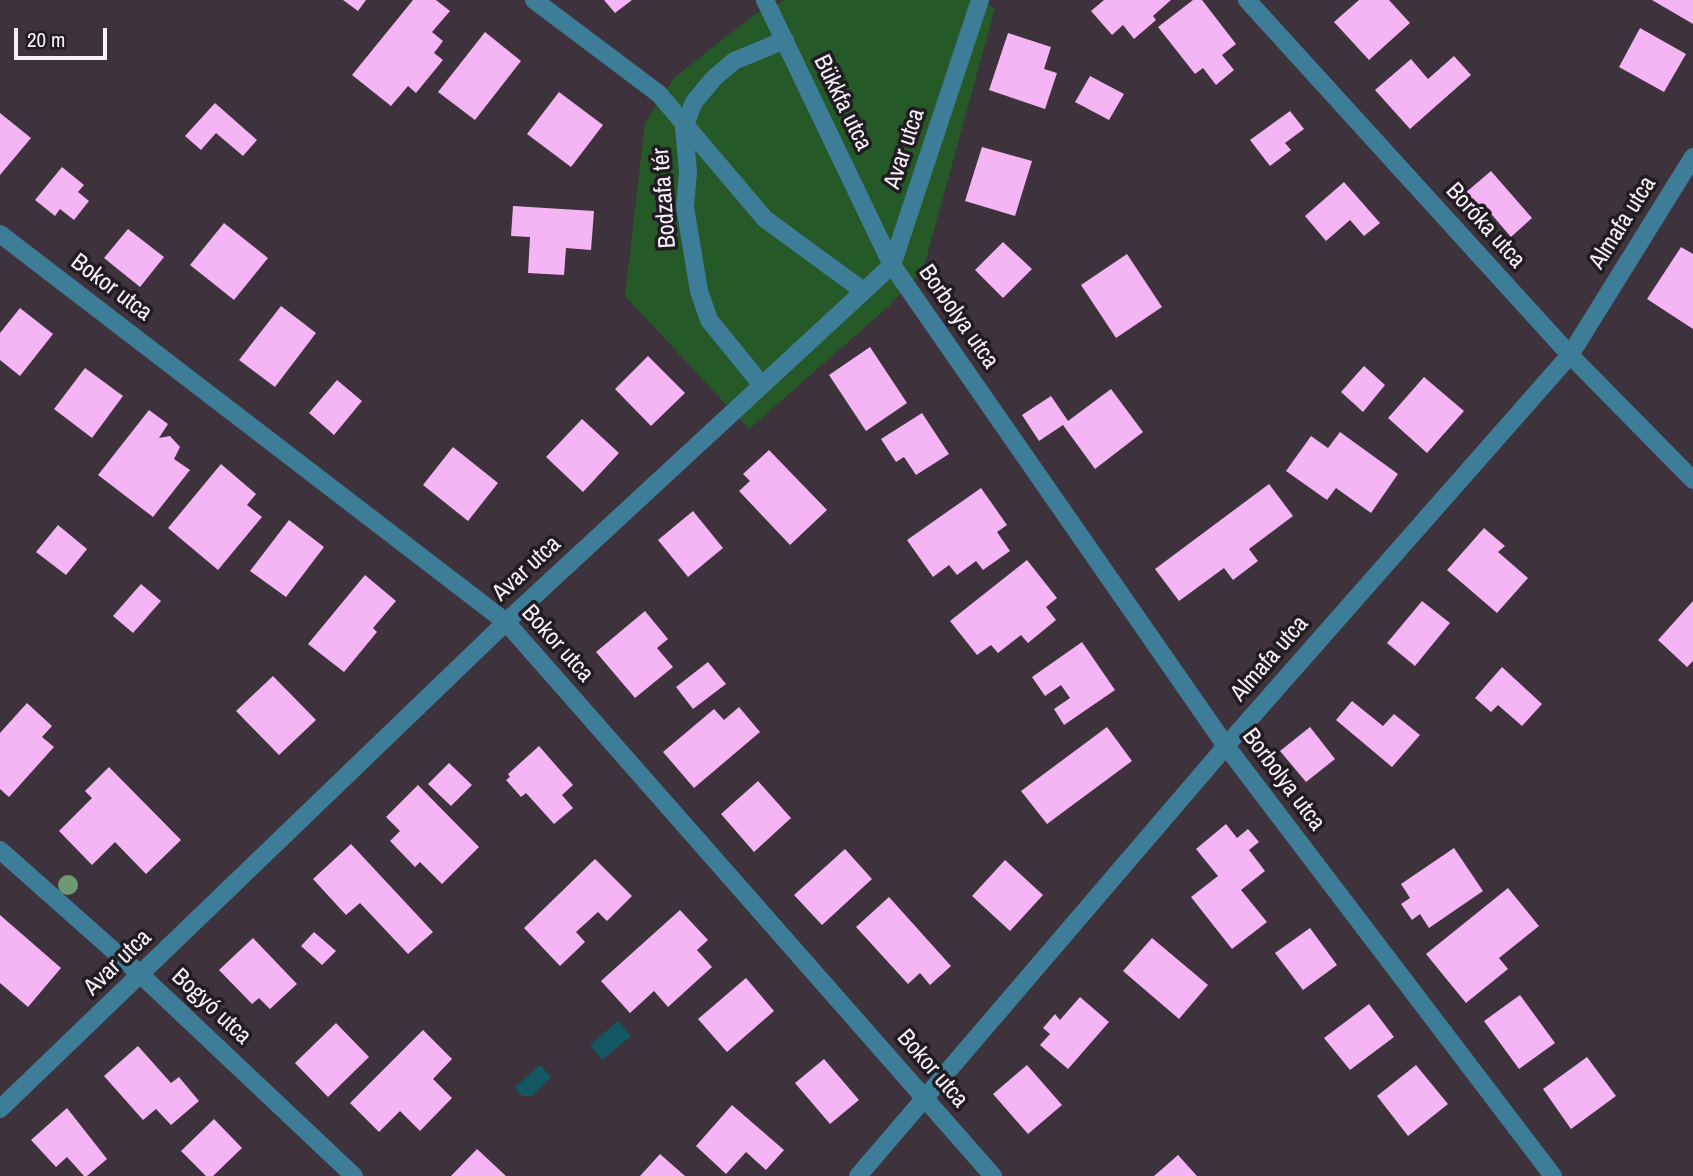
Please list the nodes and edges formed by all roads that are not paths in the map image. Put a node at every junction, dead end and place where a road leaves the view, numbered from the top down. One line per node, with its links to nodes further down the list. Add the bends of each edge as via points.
1 (534, 0): 6 (street, via 659,94)
2 (765, 0): 5 (street, Bükkfa utca)
3 (980, 0): 9 (street, Avar utca)
4 (1247, 0): 11 (street, Boróka utca)
5 (785, 40): 6 (street, Bodzafa tér, via 734,61 714,78 694,102); 9 (street, Bükkfa utca)
6 (684, 127): 10 (street, via 765,219); 12 (street, Bodzafa tér, via 685,207 699,291 709,320)
7 (1693, 157): 11 (street, Almafa utca)
8 (0, 234): 14 (street, Bokor utca)
9 (892, 265): 10 (street, Avar utca); 15 (street, Borbolya utca)
10 (862, 290): 12 (street, Avar utca)
11 (1570, 355): 13 (street, Boróka utca); 15 (street, Almafa utca)
12 (761, 384): 14 (street, Avar utca)
13 (1693, 480)
14 (506, 622): 17 (street, Avar utca); 18 (street, Bokor utca)
15 (1226, 746): 18 (street, Almafa utca); 23 (street, Borbolya utca)
16 (0, 850): 17 (street, Bogyó utca)
17 (141, 975): 19 (street, Avar utca); 20 (street, Bogyó utca)
18 (924, 1097): 21 (street, Almafa utca); 22 (street, Bokor utca)
19 (0, 1109)
20 (354, 1176)
21 (858, 1176)
22 (993, 1176)
23 (1553, 1176)

